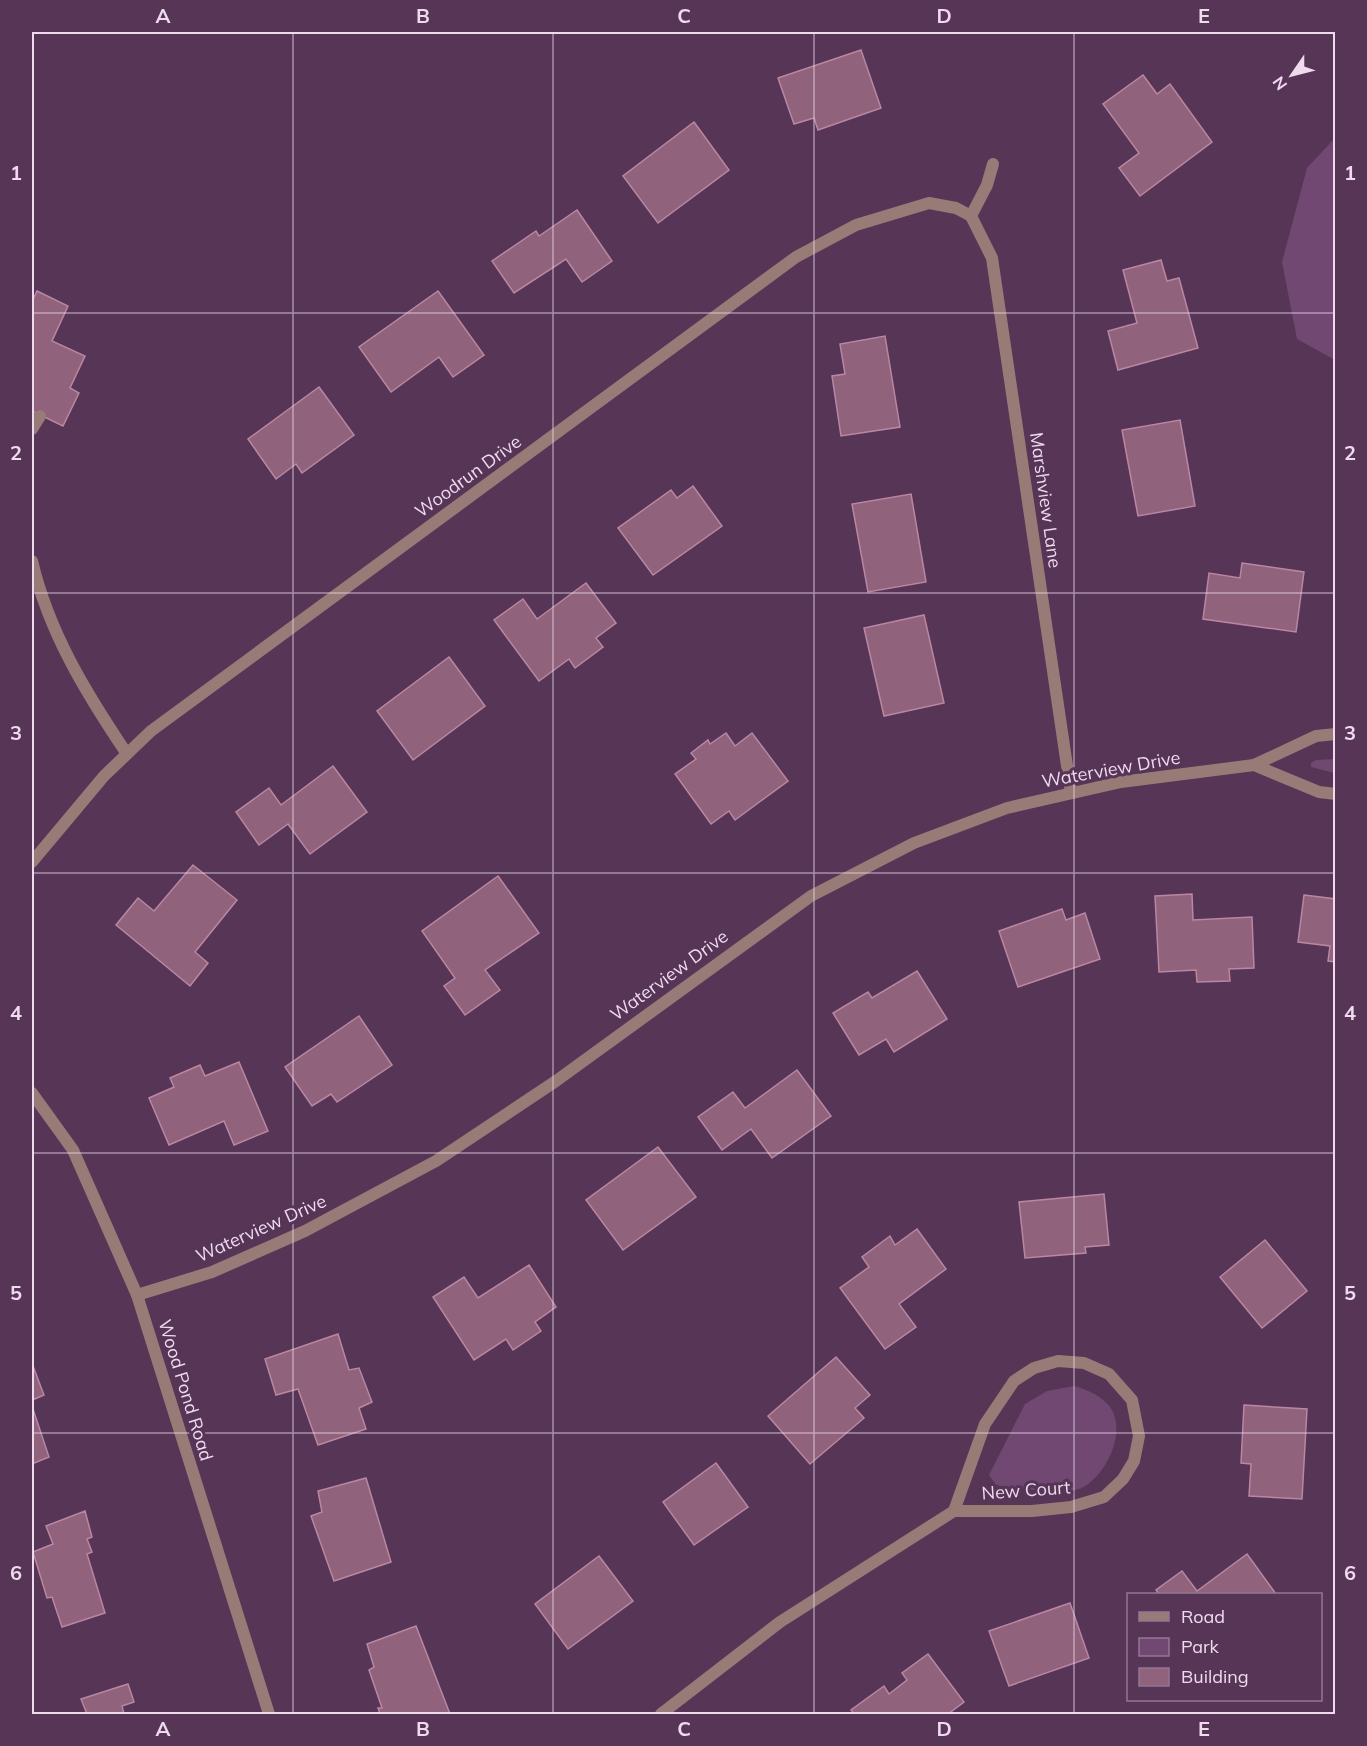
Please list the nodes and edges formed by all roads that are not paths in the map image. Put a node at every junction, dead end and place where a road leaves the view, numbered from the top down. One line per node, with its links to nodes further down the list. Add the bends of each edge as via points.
1 (993, 164): 2 (street)
2 (971, 216): 7 (street, Woodrun Drive, via 956,208 929,203 856,225 796,257 152,731); 9 (street, Marshview Lane, via 992,258)
3 (39, 416): 4 (street)
4 (32, 429)
5 (32, 561): 7 (street, via 41,600 81,682)
6 (1335, 734): 8 (street, Waterview Drive, via 1316,736)
7 (127, 754): 11 (street, Woodrun Drive)
8 (1254, 765): 9 (street, Waterview Drive, via 1121,782); 10 (street, Waterview Drive, via 1319,792)
9 (1071, 793): 13 (street, Waterview Drive, via 1007,808 914,843 811,896 556,1081 436,1161 305,1231 212,1272)
10 (1335, 794)
11 (32, 862)
12 (32, 1093): 13 (street, Wood Pond Road, via 73,1150)
13 (137, 1295): 15 (street, Wood Pond Road)
14 (954, 1511): 14 (street, New Court, via 1032,1511 1071,1507 1104,1497 1123,1479 1134,1461 1139,1436 1132,1400 1109,1374 1084,1363 1058,1361 1034,1368 1014,1381 986,1424); 16 (street, via 780,1622)
15 (269, 1714)
16 (661, 1714)

